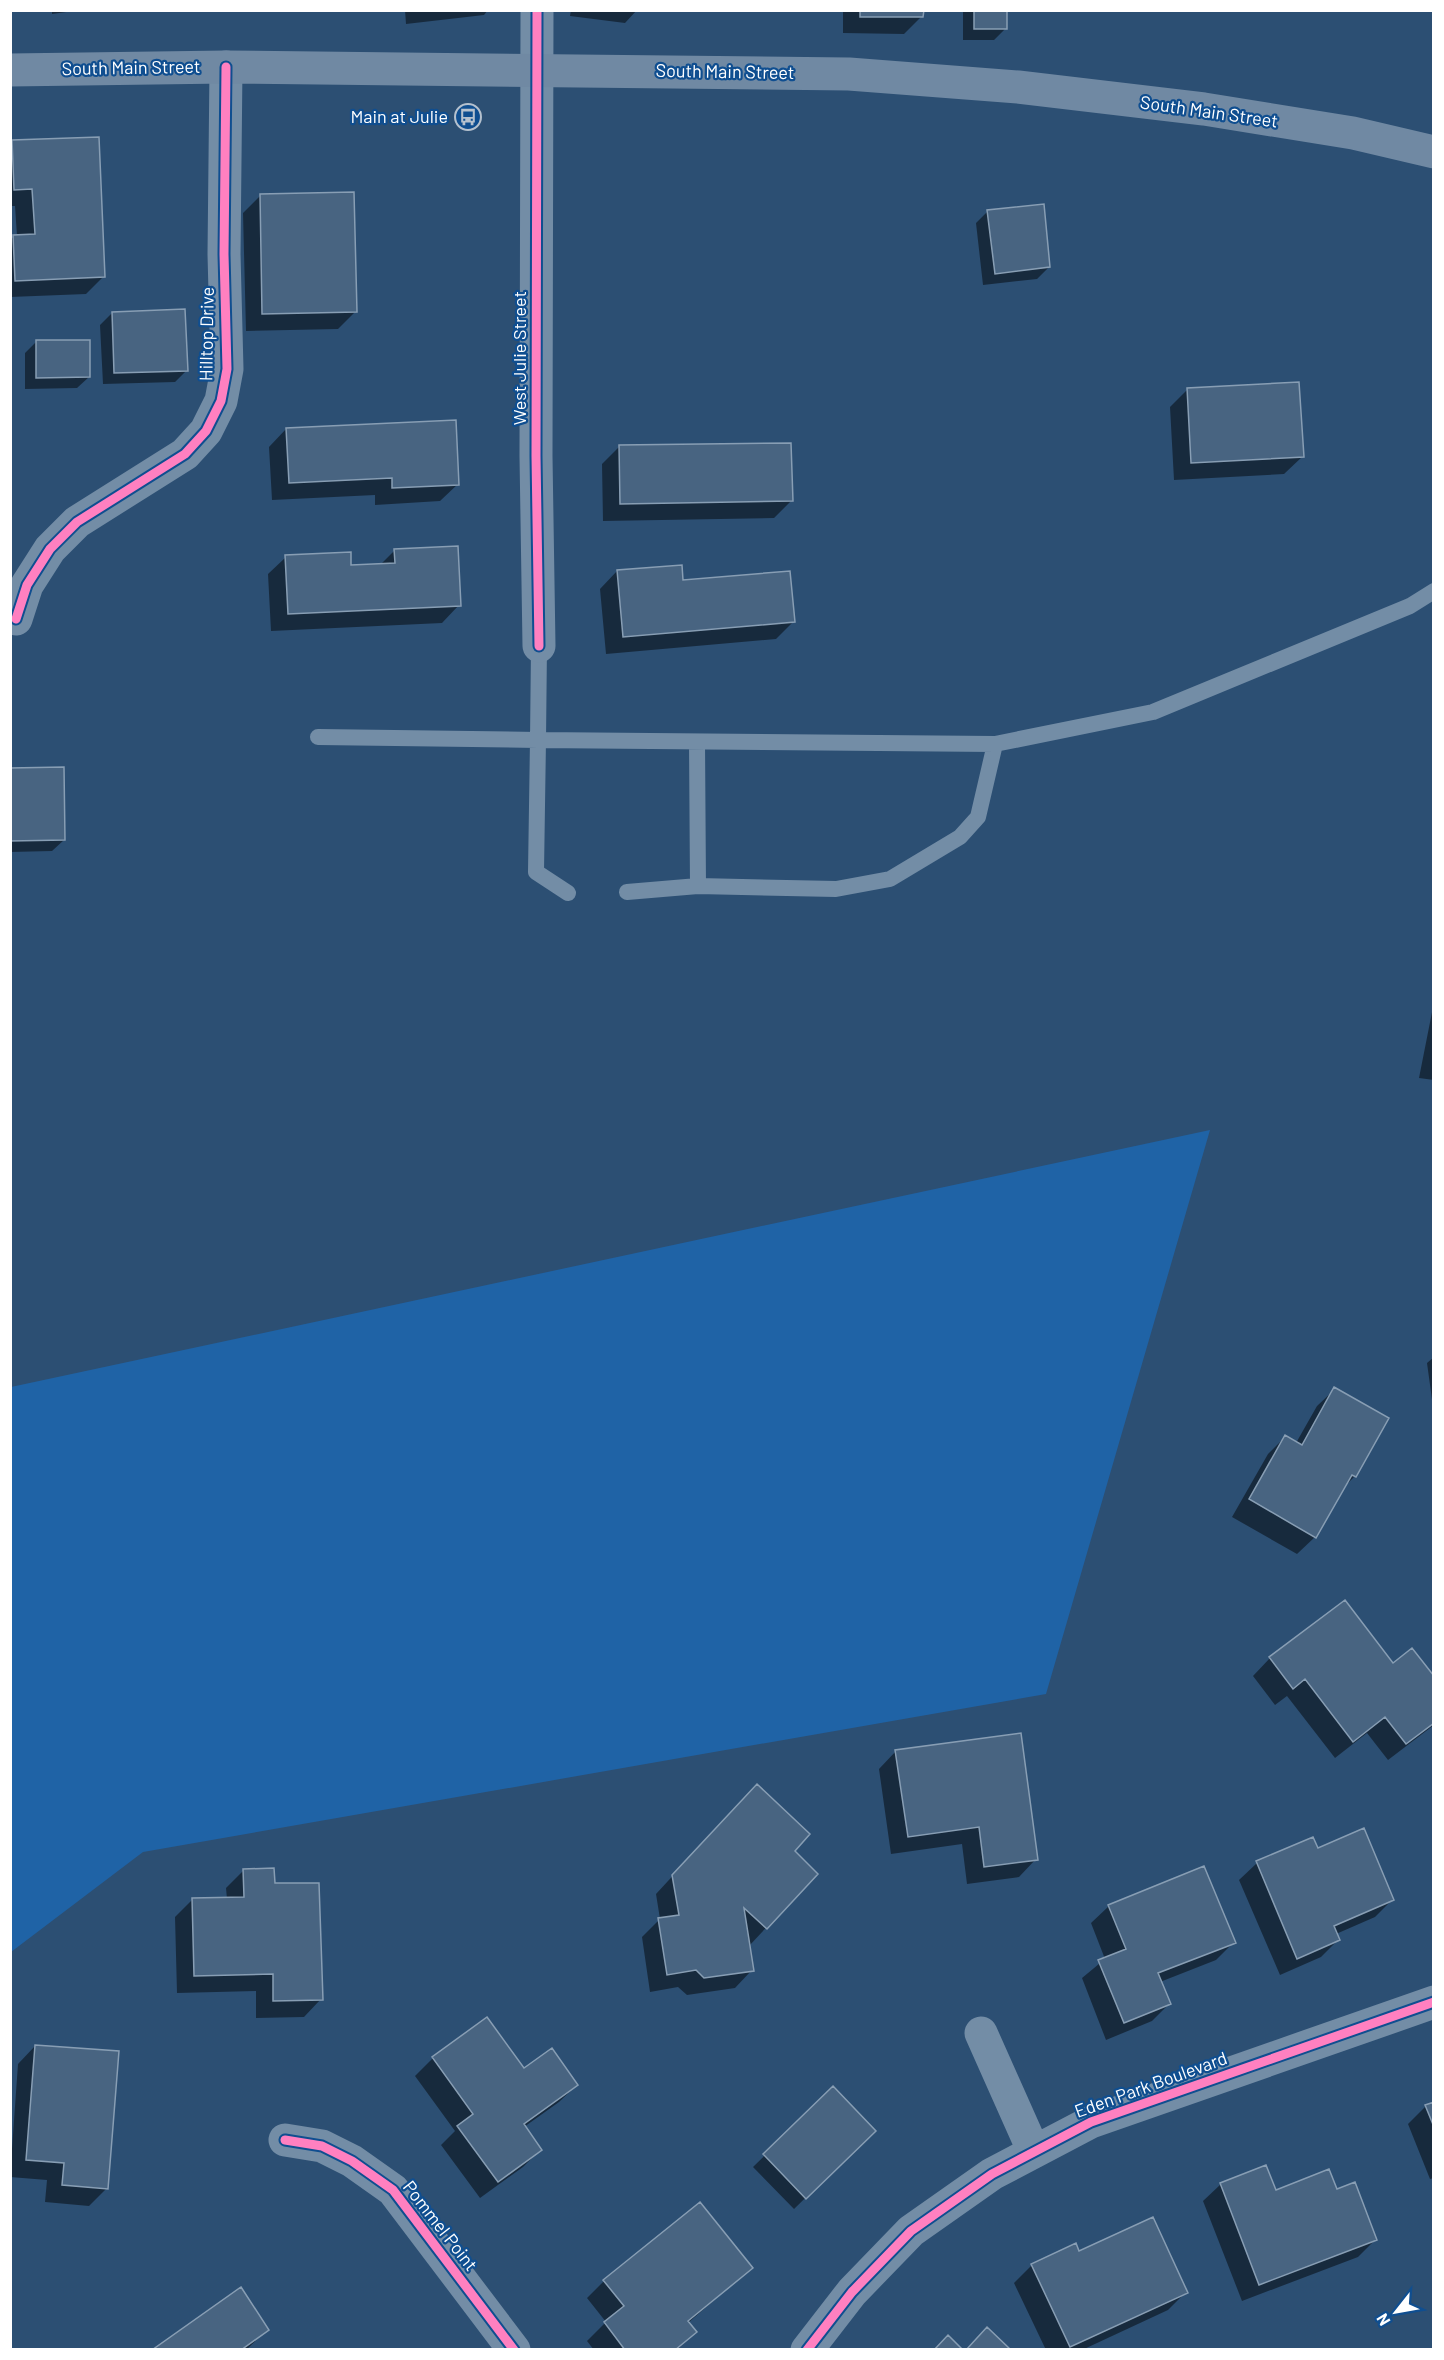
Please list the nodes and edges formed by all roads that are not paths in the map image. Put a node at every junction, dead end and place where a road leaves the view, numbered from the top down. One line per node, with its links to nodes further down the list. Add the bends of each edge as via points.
1 (537, 10): 4 (street, West Julie Street)
2 (226, 67): 3 (main road, South Main Street); 4 (main road, South Main Street); 7 (street, Hilltop Drive, via 227,369 221,401 206,431 185,454 76,522 50,549 27,585)
3 (10, 70)
4 (537, 70): 5 (main road, South Main Street, via 849,74 1018,87 1353,133); 8 (street, West Julie Street)
5 (1434, 152)
6 (1434, 591): 12 (lane, via 1410,606 1153,712)
7 (16, 619)
8 (539, 646): 10 (lane)
9 (318, 736): 10 (lane)
10 (538, 740): 11 (lane); 15 (lane, via 536,872)
11 (697, 742): 12 (lane); 13 (lane)
12 (995, 744): 13 (lane, via 978,817 960,837 890,879 836,889)
13 (698, 886): 14 (lane)
14 (627, 892)
15 (568, 893)
16 (1434, 2002): 19 (street, Eden Park Boulevard, via 1090,2122)
17 (981, 2033): 19 (street)
18 (285, 2140): 20 (street, Pommel Point, via 322,2146 352,2161 393,2190)
19 (1034, 2152): 21 (street, Eden Park Boulevard, via 992,2174 911,2231 852,2292)
20 (514, 2349)
21 (807, 2349)

